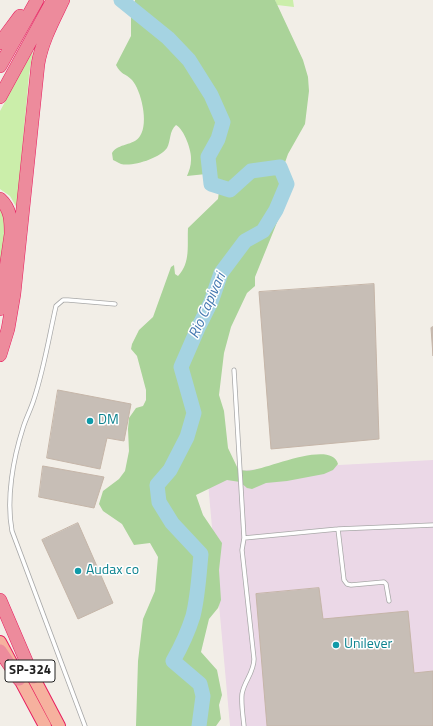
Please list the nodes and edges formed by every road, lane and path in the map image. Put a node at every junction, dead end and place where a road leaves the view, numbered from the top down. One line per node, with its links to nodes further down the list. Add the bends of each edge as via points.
1 (32, 0): 5 (highway)
2 (37, 0): 6 (highway)
3 (53, 0): 7 (highway)
4 (62, 0): 11 (highway, via 38,59 14,294)
5 (0, 43)
6 (0, 66)
7 (0, 97)
8 (0, 199): 10 (highway, via 6,205 11,222)
9 (115, 304): 25 (lane, via 63,300 56,306 38,386 15,457 10,501 12,531)
10 (0, 309)
11 (0, 355)
12 (234, 370): 15 (lane)
13 (433, 525): 14 (lane)
14 (338, 529): 15 (lane); 17 (lane, via 344,580 351,586 384,582)
15 (244, 538): 26 (lane, via 242,550 254,659 252,673 242,693)
16 (0, 600): 21 (highway)
17 (389, 600)
18 (0, 615): 21 (highway, SP-324)
19 (0, 642): 22 (highway, SP-324)
20 (0, 651): 22 (highway)
21 (33, 677): 24 (highway, SP-324)
22 (19, 679): 23 (highway, SP-324)
23 (44, 726)
24 (59, 726)
25 (84, 726)
26 (244, 726)

